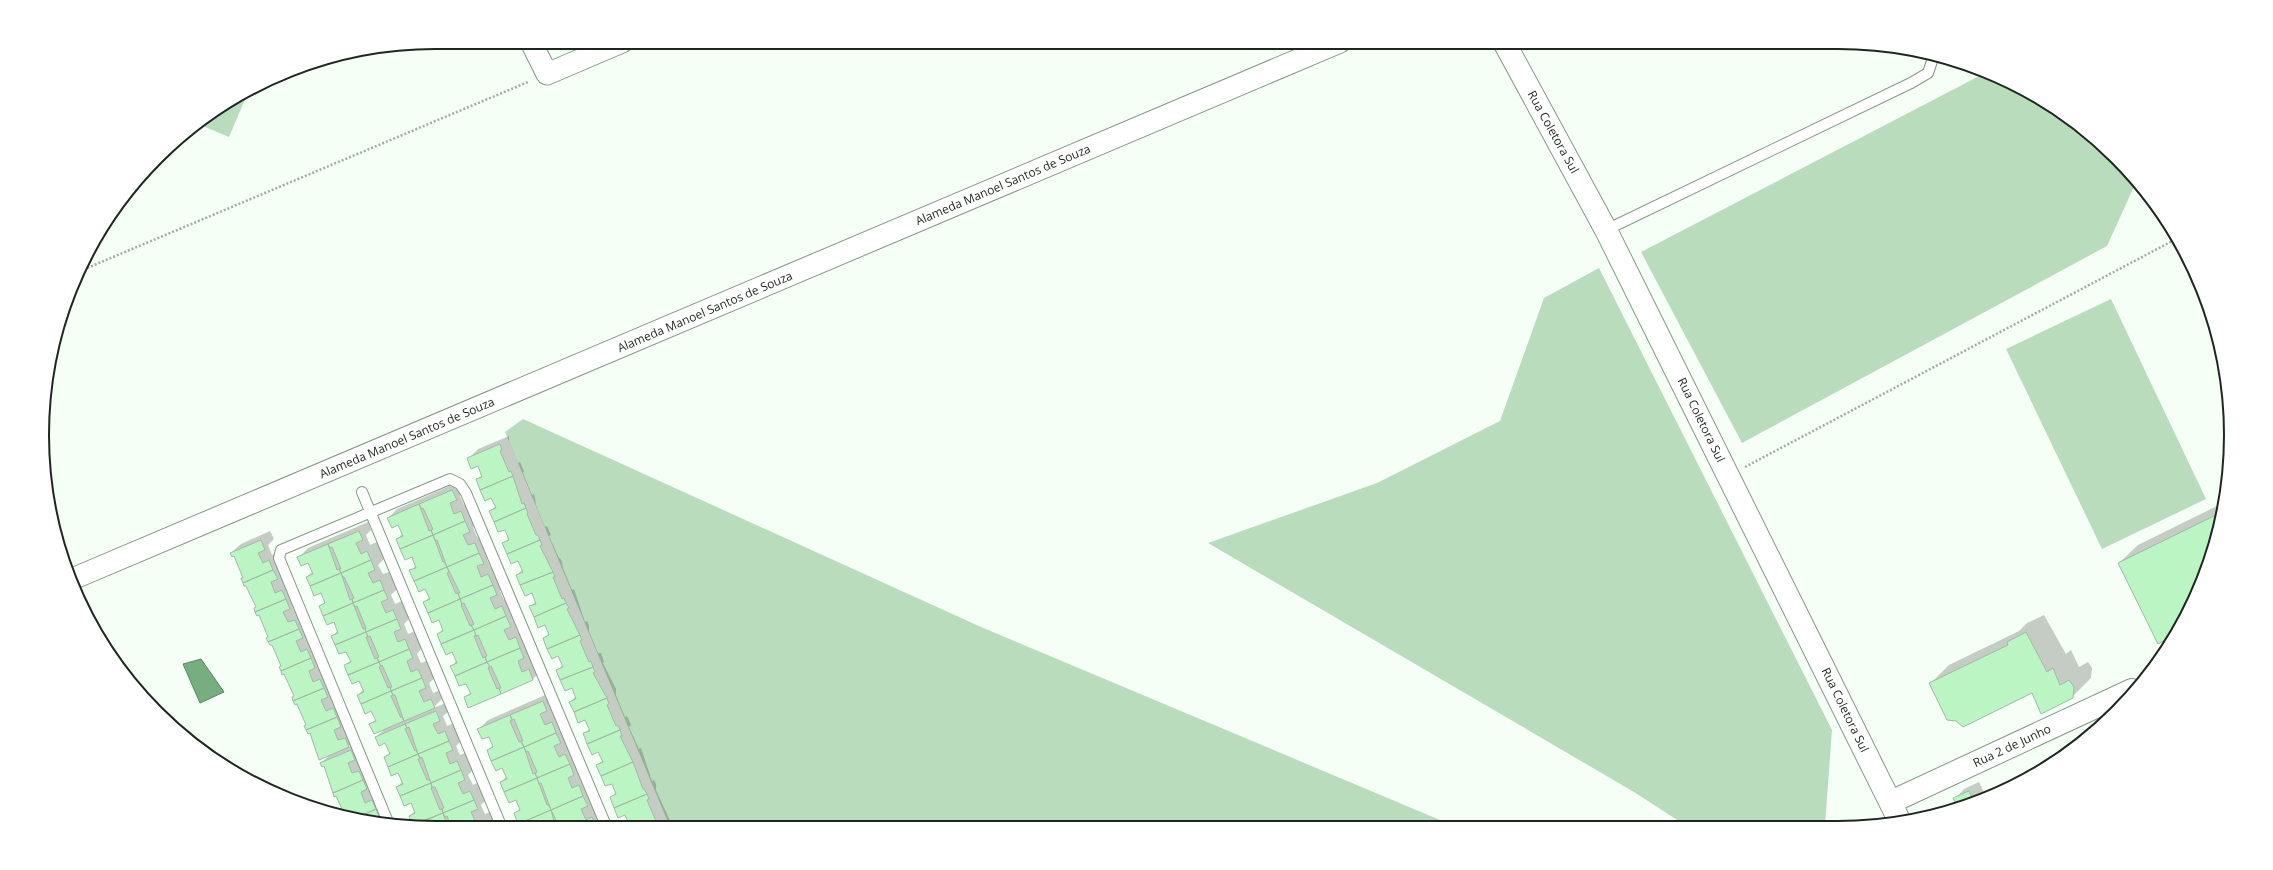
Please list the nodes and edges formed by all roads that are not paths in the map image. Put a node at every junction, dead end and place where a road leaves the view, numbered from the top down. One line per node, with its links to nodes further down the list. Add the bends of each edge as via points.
1 (534, 49): 2 (street, via 547,74)
2 (606, 49)
3 (1323, 49): 9 (street, Alameda Manoel Santos de Souza)
4 (1508, 49): 6 (street, Rua Coletora Sul)
5 (1932, 61): 6 (lane, via 1928,73 1911,84)
6 (1606, 230): 11 (street, Rua Coletora Sul)
7 (362, 492): 8 (lane)
8 (370, 513): 13 (lane, via 281,550 279,558); 14 (lane); 15 (lane, via 450,479 460,484 470,500)
9 (76, 577)
10 (2125, 693): 11 (street, Rua 2 de Junho)
11 (1891, 802): 12 (street, Rua Coletora Sul)
12 (1898, 816)
13 (386, 818)
14 (499, 821)
15 (604, 821)

